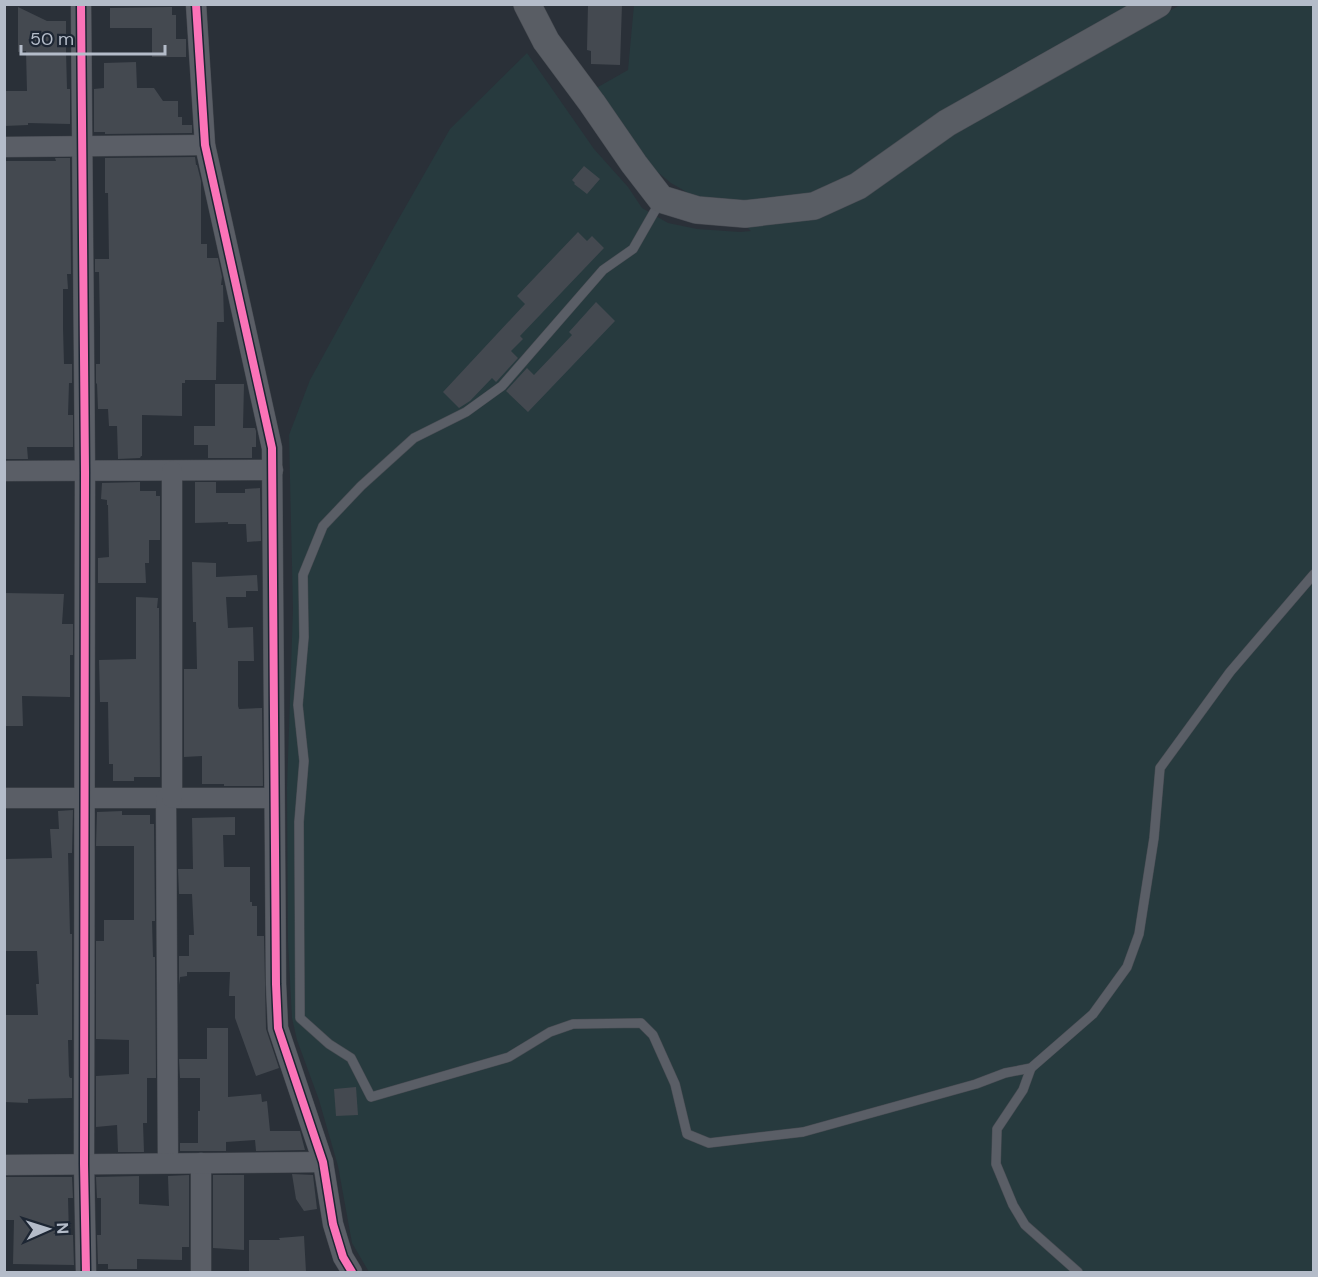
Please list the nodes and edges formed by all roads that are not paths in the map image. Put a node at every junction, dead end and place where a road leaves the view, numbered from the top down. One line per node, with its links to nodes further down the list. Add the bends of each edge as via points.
1 (81, 4): 5 (street)
2 (196, 4): 6 (street)
3 (526, 4): 8 (street, via 546,41)
4 (1158, 4): 8 (street, via 947,123 858,186 814,206 746,214 697,210)
5 (82, 146): 6 (street); 7 (street); 12 (street)
6 (205, 146): 9 (street, via 272,448)
7 (4, 147)
8 (661, 199): 18 (lane, via 633,249 603,270 502,386 466,412 414,438 323,526 303,575 304,636 298,705 304,761 299,822 300,1018 351,1058 371,1097 509,1057 550,1032 573,1024 642,1023 653,1035 675,1084 687,1134 709,1143 802,1132)
9 (273, 470): 11 (street); 17 (street)
10 (4, 471): 12 (street)
11 (172, 471): 12 (street); 16 (street)
12 (84, 472): 14 (street)
13 (1314, 574): 18 (lane, via 1230,672 1160,768 1148,888 1128,967 1093,1014)
14 (84, 797): 15 (street); 16 (street); 22 (street)
15 (4, 798)
16 (169, 798): 17 (street); 20 (street)
17 (274, 798): 19 (street, via 278,1028)
18 (1030, 1068): 27 (lane, via 1023,1090 997,1129 996,1164 1025,1225)
19 (323, 1162): 21 (street); 26 (street, via 333,1224)
20 (168, 1163): 21 (street); 22 (street)
21 (201, 1163): 25 (street)
22 (84, 1164): 23 (street); 24 (street)
23 (4, 1165)
24 (86, 1272)
25 (201, 1272)
26 (352, 1272)
27 (1078, 1272)

